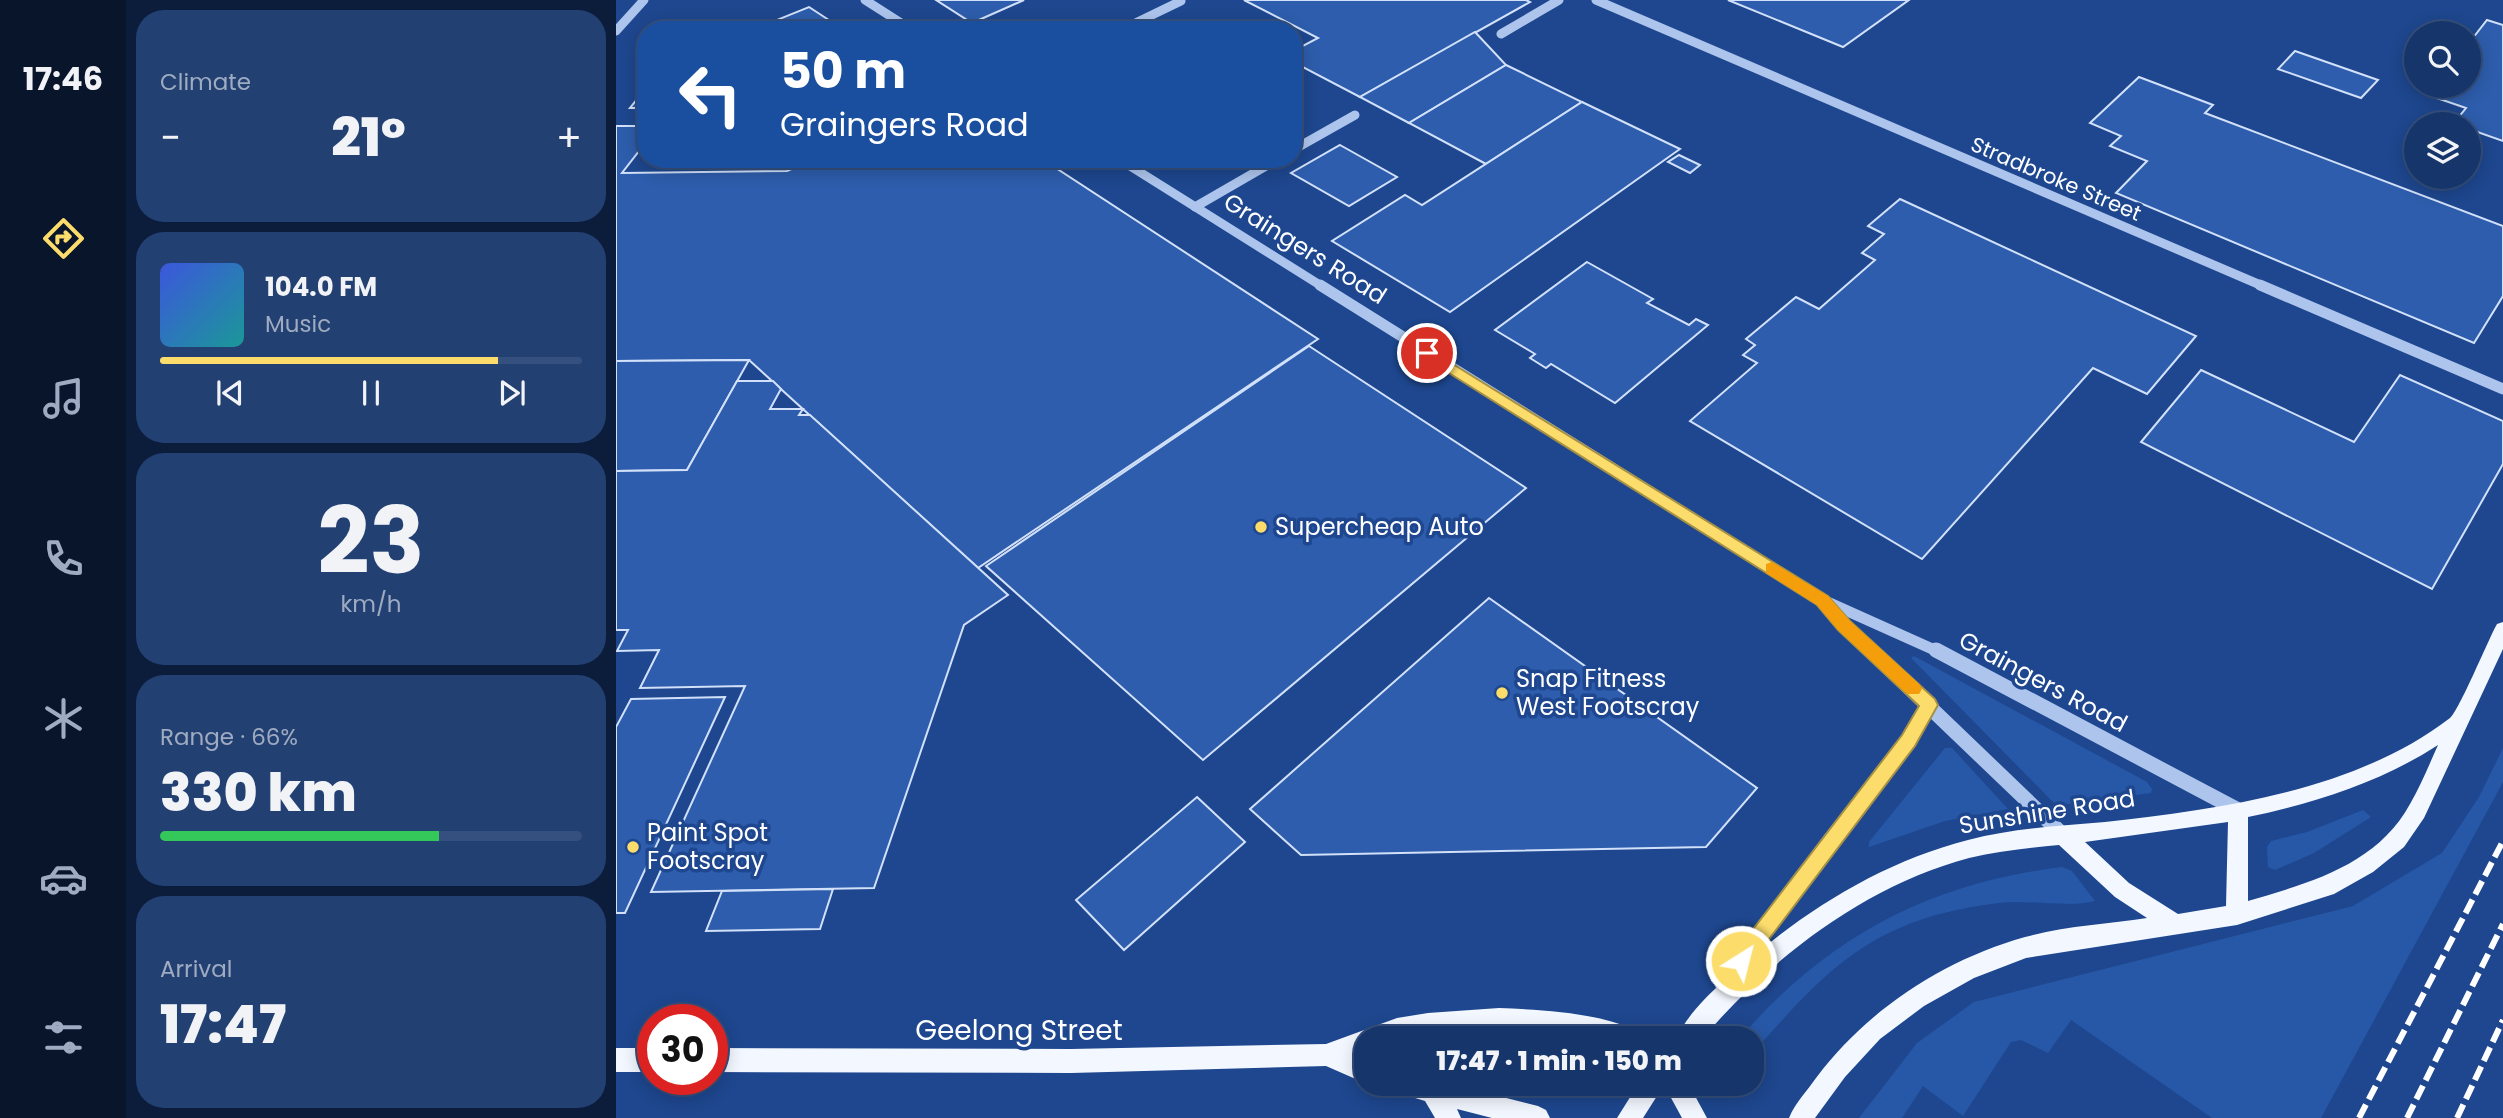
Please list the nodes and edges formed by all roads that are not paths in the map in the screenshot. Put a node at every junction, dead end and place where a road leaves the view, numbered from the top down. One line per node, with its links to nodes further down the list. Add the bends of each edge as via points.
1 (643, 0): 8 (street)
2 (865, 0): 6 (street)
3 (1559, 0): 9 (street)
4 (1596, 0): 15 (street, Stradbroke Street)
5 (1181, 1): 7 (street)
6 (898, 21)
7 (1140, 21)
8 (616, 31)
9 (1501, 34)
10 (1354, 115): 11 (street)
11 (1302, 145)
12 (1132, 168): 14 (street, Graingers Road)
13 (1262, 168): 14 (street)
14 (1195, 207): 16 (street, Graingers Road)
15 (2503, 389)
16 (1823, 600): 18 (street, Graingers Road); 20 (street, Graingers Road, via 1936,650)
17 (2503, 629): 19 (main road)
18 (1929, 705): 21 (street, Graingers Road); 26 (street, via 1909,740 1830,840)
19 (2456, 724): 20 (main road, Sunshine Road, via 2384,766); 22 (main road, via 2417,812 2384,851 2327,887)
20 (2238, 810): 21 (main road, Sunshine Road); 22 (main road)
21 (2063, 835): 23 (main road, via 2122,890); 27 (main road, Sunshine Road, via 1970,849 1864,892 1771,956)
22 (2237, 915): 23 (main road)
23 (2178, 926): 42 (main road, via 2026,947 1948,980 1871,1031)
24 (1410, 1026): 25 (main road, Geelong Street, via 1500,1021)
25 (1580, 1026)
26 (1696, 1026)
27 (1699, 1026)
28 (1354, 1045): 29 (main road, Geelong Street)
29 (1326, 1055): 32 (main road, Geelong Street, via 1071,1061); 33 (main road, Geelong Street)
30 (616, 1060): 31 (main road)
31 (637, 1060)
32 (728, 1060)
33 (1354, 1067)
34 (1435, 1096): 38 (main road)
35 (1443, 1096): 39 (main road)
36 (1644, 1096): 40 (main road)
37 (1682, 1096): 41 (main road)
38 (1449, 1118)
39 (1538, 1118)
40 (1629, 1118)
41 (1695, 1118)
42 (1801, 1118)

